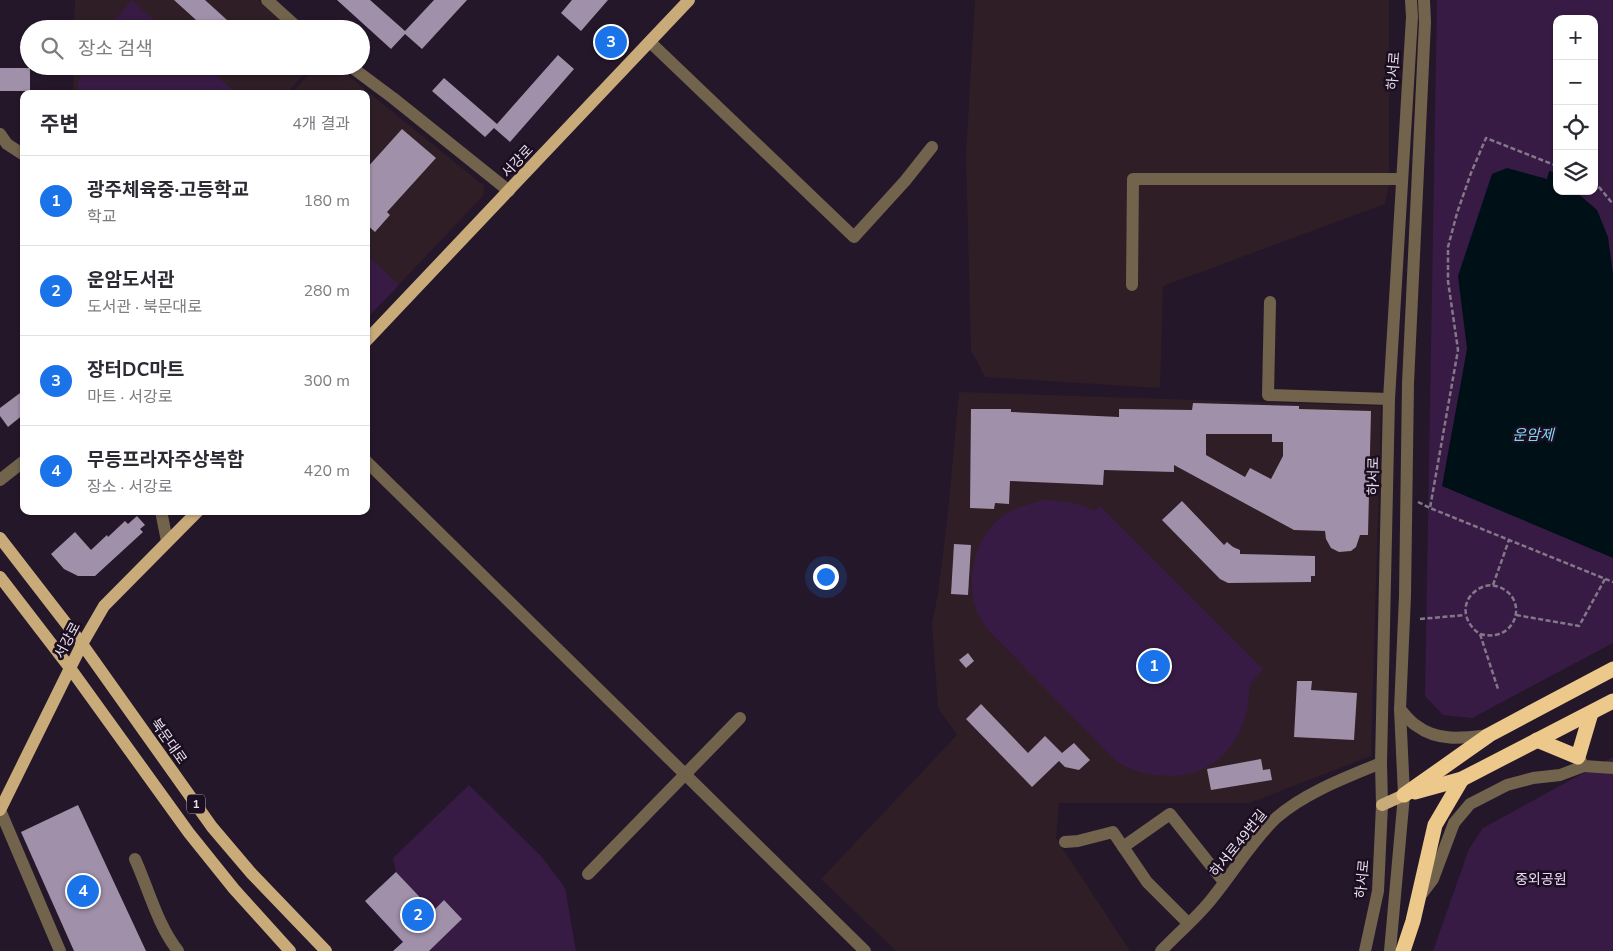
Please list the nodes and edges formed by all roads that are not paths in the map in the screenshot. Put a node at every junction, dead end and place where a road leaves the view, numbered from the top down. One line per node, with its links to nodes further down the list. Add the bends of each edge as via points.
1 (267, 0): 5 (street)
2 (689, 0): 6 (main road, 서강로)
3 (1411, 0): 11 (street, 하서로)
4 (1424, 0): 29 (street, 하서로, via 1408,383)
5 (289, 20)
6 (650, 42): 9 (street, via 854,236); 12 (main road, 서강로)
7 (362, 75): 12 (street)
8 (0, 134): 10 (street, via 7,144)
9 (932, 147)
10 (20, 152)
11 (1401, 179): 13 (street, via 1133,179); 16 (street, 하서로)
12 (509, 191): 15 (main road, 서강로)
13 (1132, 286)
14 (1270, 302): 16 (street, via 1268,395)
15 (370, 337)
16 (1389, 399): 35 (street, 하서로)
17 (20, 464): 19 (street)
18 (370, 465): 37 (street)
19 (0, 480)
20 (162, 515): 23 (street)
21 (194, 515): 23 (main road, 서강로)
22 (0, 538): 25 (main road, 북문대로 / 1)
23 (167, 541): 25 (main road, 서강로, via 104,606)
24 (0, 577): 26 (main road, 1)
25 (82, 644): 26 (main road, 서강로); 52 (main road, 북문대로 / 1, via 212,827)
26 (70, 668): 41 (main road, 서강로); 51 (main road, 1, via 189,833)
27 (1613, 669): 32 (highway)
28 (1613, 701): 30 (highway)
29 (1400, 709): 32 (street, via 1416,726 1433,735 1452,738); 39 (street, 하서로)
30 (1591, 713): 33 (highway); 34 (highway)
31 (740, 718): 37 (street)
32 (1489, 735): 39 (highway)
33 (1537, 740): 34 (highway); 38 (highway)
34 (1581, 761): 36 (street); 47 (street, via 1560,775 1507,785 1470,804 1454,823 1433,879)
35 (1381, 763): 40 (street, 하서로); 46 (street, 하서로49번길, via 1310,795 1278,817 1258,837)
36 (1613, 768)
37 (686, 774): 45 (street); 53 (street)
38 (1462, 779): 39 (highway); 47 (highway, via 1435,826)
39 (1404, 795): 40 (main road); 56 (street, 하서로)
40 (1382, 805): 55 (street, 하서로, via 1378,892)
41 (0, 810): 49 (street, 서강로)
42 (1064, 842): 43 (street, via 1113,832)
43 (1123, 847): 46 (street, via 1170,814); 48 (street, via 1147,882)
44 (134, 859): 50 (street, via 161,924)
45 (588, 874)
46 (1224, 882): 48 (street, 하서로49번길)
47 (1418, 898): 57 (highway)
48 (1188, 924): 54 (street, 하서로49번길)
49 (60, 951)
50 (178, 951)
51 (290, 951)
52 (326, 951)
53 (865, 951)
54 (1160, 951)
55 (1365, 951)
56 (1390, 951)
57 (1403, 951)

